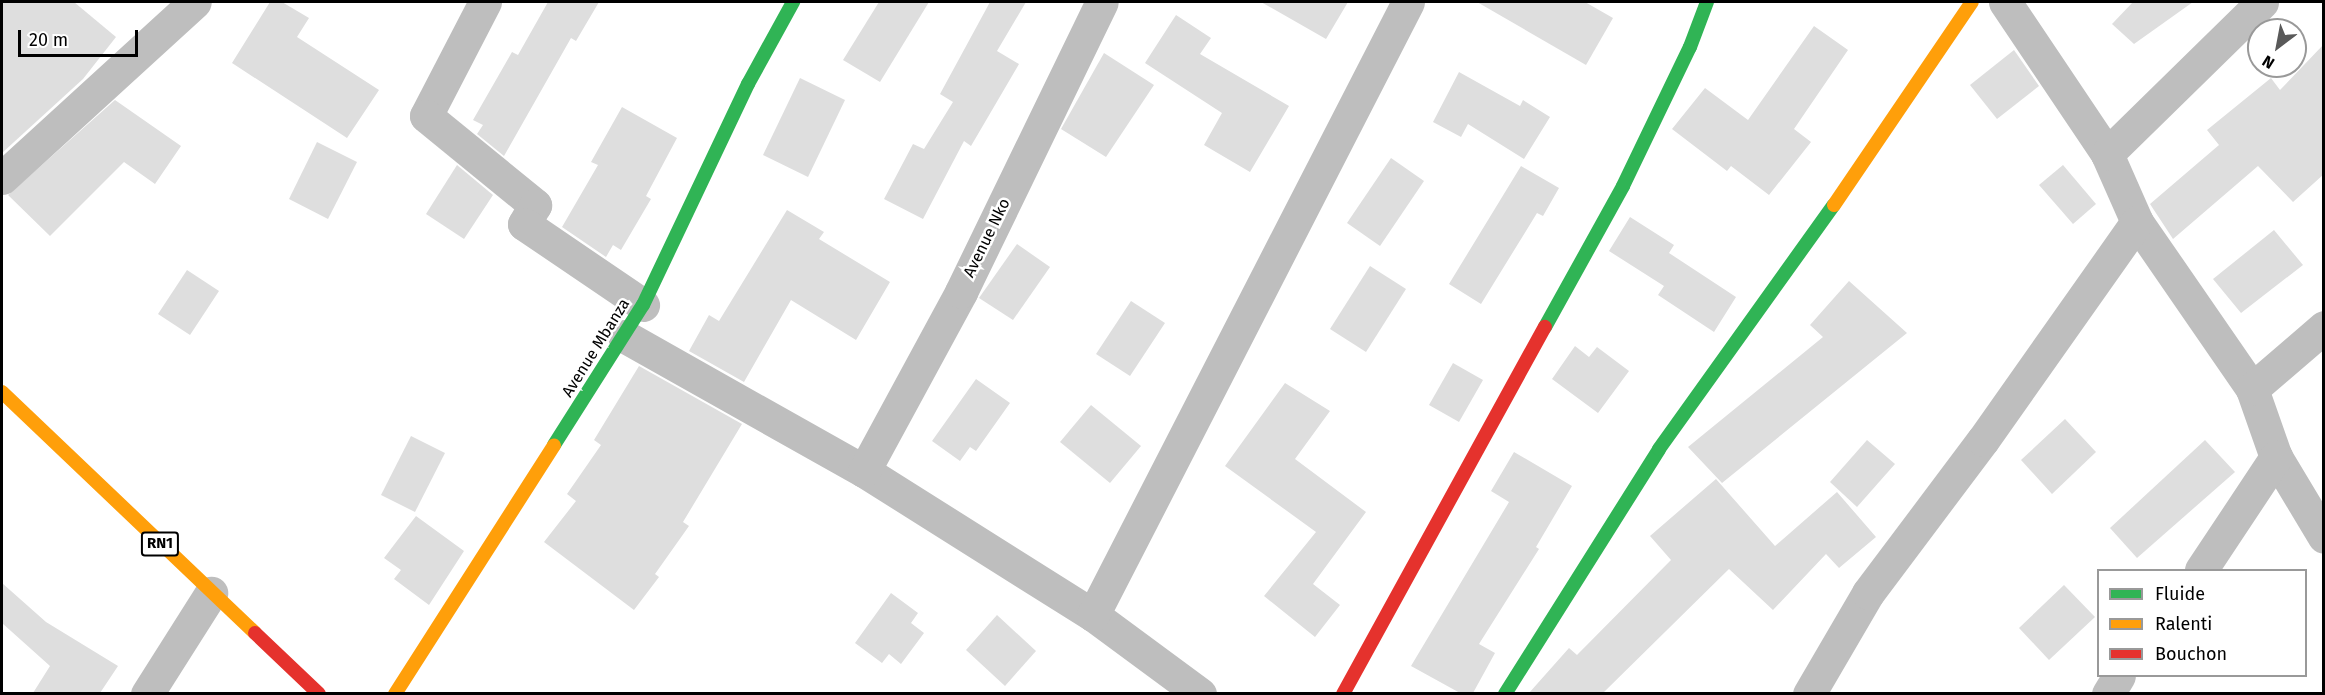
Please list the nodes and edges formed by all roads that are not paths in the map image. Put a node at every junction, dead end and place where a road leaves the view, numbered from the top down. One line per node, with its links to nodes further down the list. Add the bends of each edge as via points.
1 (195, 2): 11 (street)
2 (486, 2): 13 (street, via 426,116 535,205 524,224)
3 (794, 2): 13 (main road, Avenue Mbanza, via 748,84)
4 (1102, 2): 19 (street, Avenue Nko, via 961,292)
5 (1408, 2): 23 (street)
6 (1707, 2): 29 (main road, via 1690,47 1623,186)
7 (1972, 2): 30 (main road, via 1817,229 1659,449)
8 (2005, 2): 10 (street)
9 (2262, 2): 10 (street)
10 (2108, 154): 12 (street)
11 (2, 178)
12 (2137, 222): 16 (street); 31 (street, via 1983,440 1868,593)
13 (643, 305): 15 (main road, Avenue Mbanza)
14 (2324, 327): 16 (street)
15 (624, 336): 19 (street); 27 (main road, Avenue Mbanza)
16 (2252, 389): 18 (street)
17 (2, 392): 22 (main road, RN1)
18 (2277, 457): 20 (street); 21 (street)
19 (864, 471): 23 (street)
20 (2324, 537)
21 (2202, 569)
22 (212, 593): 25 (street); 26 (main road, RN1)
23 (1093, 615): 28 (street)
24 (2118, 677): 32 (street)
25 (147, 693)
26 (319, 693)
27 (395, 693)
28 (1200, 693)
29 (1343, 693)
30 (1505, 693)
31 (1809, 693)
32 (2108, 693)

